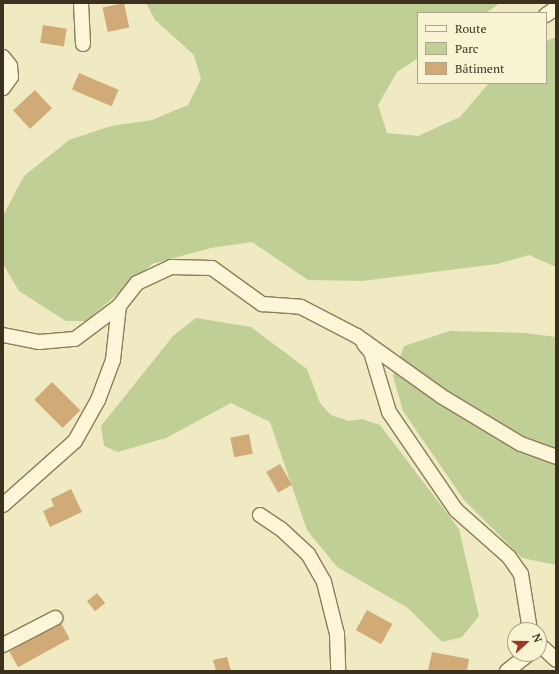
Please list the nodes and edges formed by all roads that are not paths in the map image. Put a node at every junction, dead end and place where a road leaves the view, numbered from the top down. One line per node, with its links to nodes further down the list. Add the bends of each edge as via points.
1 (81, 3): 4 (street)
2 (556, 8): 3 (street)
3 (547, 14)
4 (83, 44)
5 (3, 57): 6 (street, via 10,66 12,77)
6 (3, 88)
7 (119, 306): 8 (street, via 75,339 39,342); 9 (street, via 137,283 172,267 212,268 262,304 301,307); 11 (street, via 113,360 98,400 75,441)
8 (3, 335)
9 (357, 336): 10 (street, via 441,396 521,444); 14 (street, via 371,352 389,412 456,510 509,557 521,574)
10 (556, 457)
11 (3, 505)
12 (260, 516): 19 (street, via 280,529 308,554 324,582 337,634)
13 (55, 618): 15 (street)
14 (529, 622)
15 (3, 646)
16 (547, 654): 17 (street)
17 (556, 660)
18 (519, 662): 20 (street)
19 (338, 671)
20 (507, 671)

